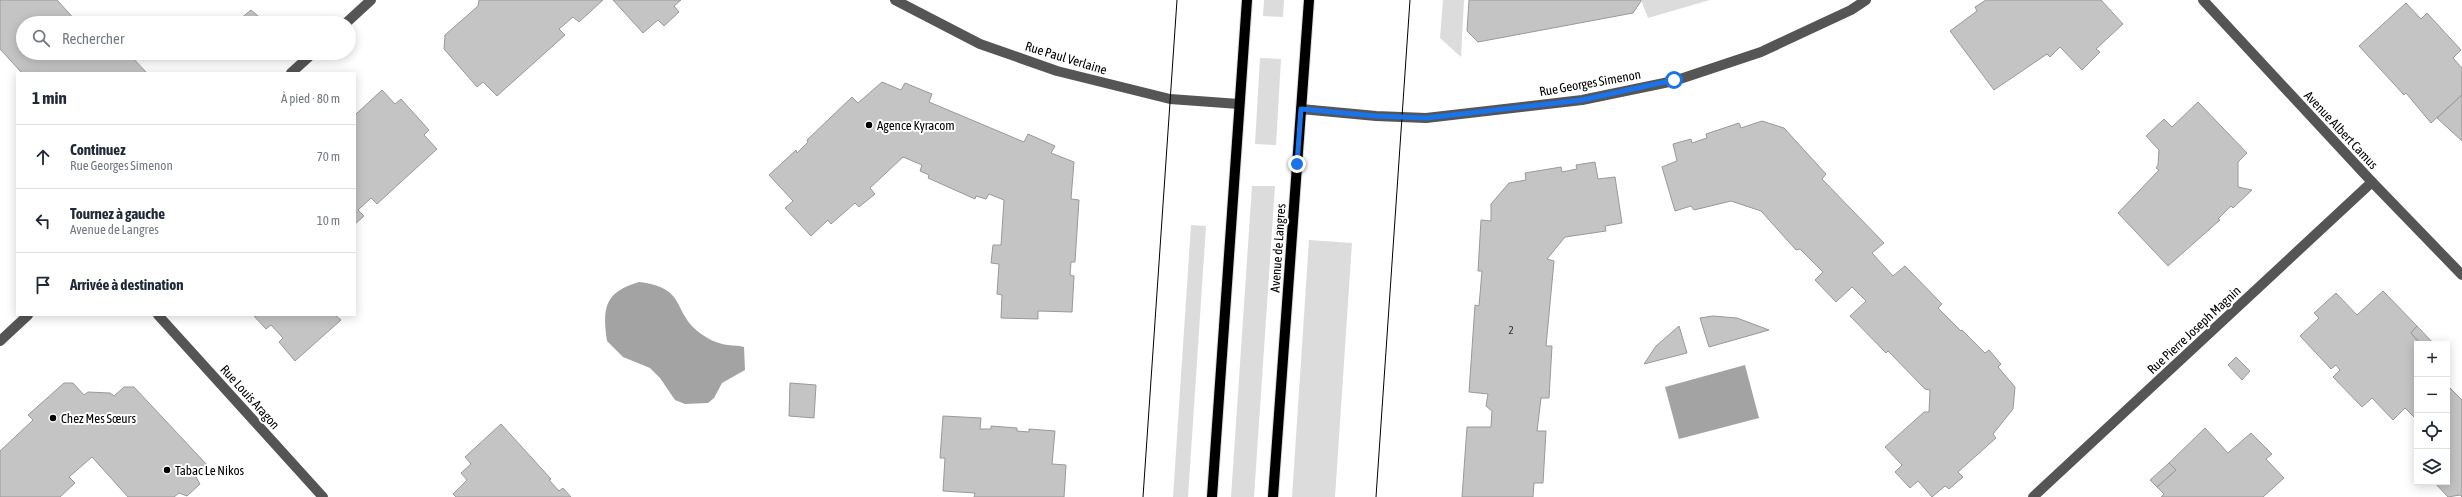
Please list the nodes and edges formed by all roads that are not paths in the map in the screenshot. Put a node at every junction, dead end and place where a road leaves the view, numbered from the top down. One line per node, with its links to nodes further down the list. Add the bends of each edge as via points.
1 (371, 0): 7 (street)
2 (895, 0): 10 (street, Rue Paul Verlaine, via 980,44 1057,71 1170,99)
3 (1247, 0): 10 (main road)
4 (1309, 0): 11 (main road, Avenue de Langres)
5 (1866, 0): 11 (street, Rue Georges Simenon, via 1851,10 1761,52 1674,80 1582,100 1426,118)
6 (2203, 0): 12 (street, Avenue Albert Camus)
7 (354, 16)
8 (305, 60): 9 (street)
9 (292, 72)
10 (1239, 104): 18 (main road)
11 (1301, 109): 19 (main road, Avenue de Langres)
12 (2372, 182): 13 (street, Avenue Albert Camus); 20 (street, Rue Pierre Joseph Magnin)
13 (2462, 274)
14 (27, 316): 16 (street)
15 (159, 316): 17 (street, Rue Louis Aragon)
16 (0, 341)
17 (323, 497)
18 (1212, 497)
19 (1273, 497)
20 (2033, 497)

